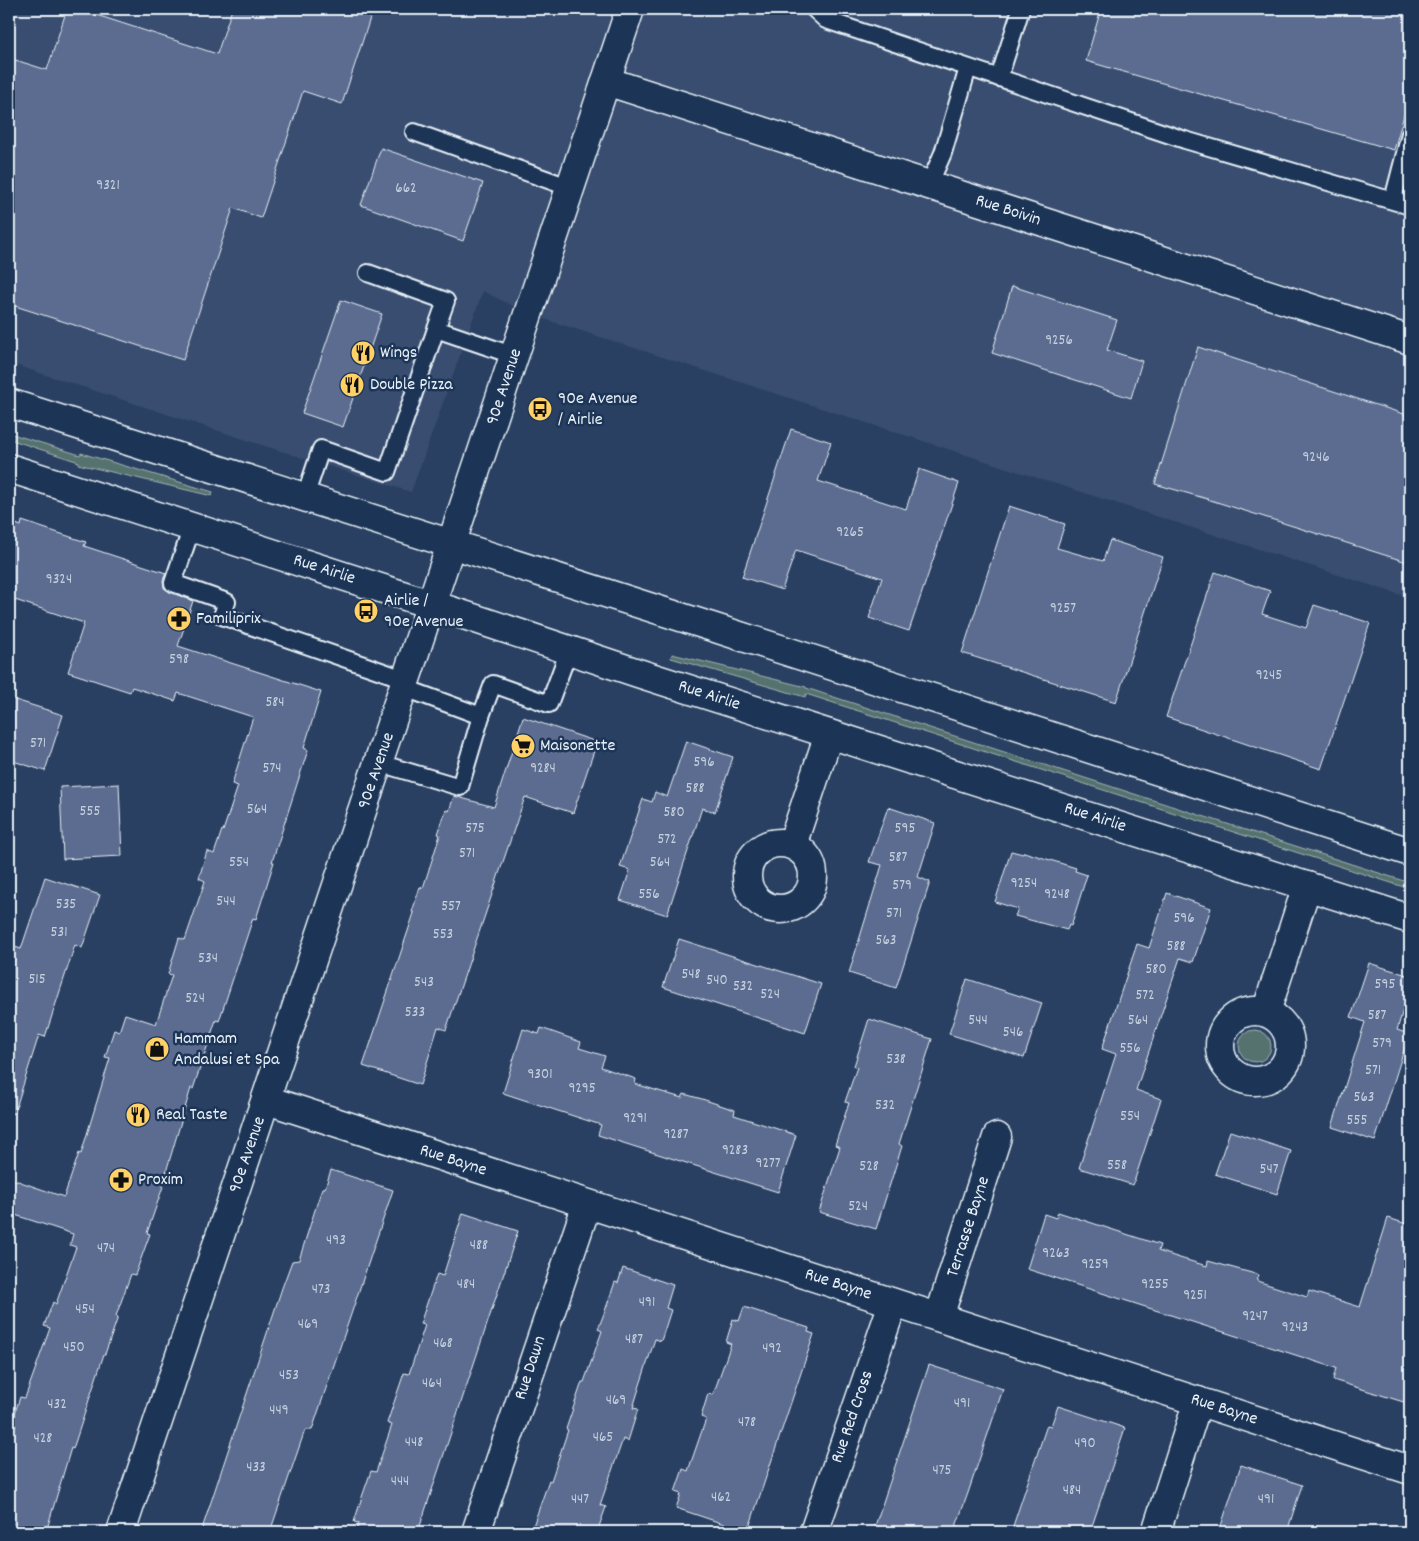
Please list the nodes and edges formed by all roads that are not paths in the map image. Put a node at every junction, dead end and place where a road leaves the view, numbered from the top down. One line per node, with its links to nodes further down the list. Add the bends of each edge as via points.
1 (630, 9): 6 (street, 90e Avenue)
2 (814, 9): 4 (lane, via 826,20)
3 (1022, 9): 5 (lane)
4 (968, 68): 5 (lane); 9 (lane, via 943,153)
5 (999, 78): 11 (lane, via 1185,140)
6 (606, 81): 9 (street, Rue Boivin); 10 (street, 90e Avenue)
7 (414, 132): 10 (lane)
8 (1410, 134): 11 (lane)
9 (929, 185): 15 (street, Rue Boivin)
10 (571, 188): 16 (street, 90e Avenue)
11 (1393, 200): 12 (lane)
12 (1410, 206)
13 (368, 273): 14 (lane, via 446,301)
14 (436, 328): 16 (lane); 19 (lane, via 387,472 321,450)
15 (1410, 340)
16 (515, 356): 21 (street, 90e Avenue)
17 (9, 403): 19 (street)
18 (9, 468): 20 (street, Rue Airlie)
19 (305, 497): 21 (street)
20 (192, 527): 22 (street, Rue Airlie); 24 (lane, via 173,583 227,602 222,616)
21 (453, 544): 22 (street, 90e Avenue); 29 (street)
22 (432, 605): 23 (street, Rue Airlie); 24 (street, 90e Avenue)
23 (569, 650): 25 (lane, via 549,704 493,684); 26 (street, Rue Airlie)
24 (406, 684): 25 (lane); 27 (street, 90e Avenue)
25 (481, 716): 27 (lane, via 460,787)
26 (829, 734): 28 (street); 30 (street, Rue Airlie)
27 (379, 763): 33 (street, 90e Avenue)
28 (792, 845)
29 (1410, 852)
30 (1307, 886): 31 (street, Rue Airlie); 32 (street)
31 (1410, 919)
32 (1266, 1012)
33 (267, 1100): 35 (street, Rue Bayne); 40 (street, 90e Avenue)
34 (997, 1137): 37 (street, Terrasse Bayne)
35 (587, 1204): 36 (street, Rue Bayne); 41 (street, Rue Dawn)
36 (893, 1303): 37 (street, Rue Bayne); 42 (street, Rue Red Cross)
37 (939, 1317): 38 (street, Rue Bayne)
38 (1198, 1401): 39 (street, Rue Bayne); 43 (street)
39 (1410, 1470)
40 (121, 1532)
41 (476, 1532)
42 (814, 1532)
43 (1156, 1532)

